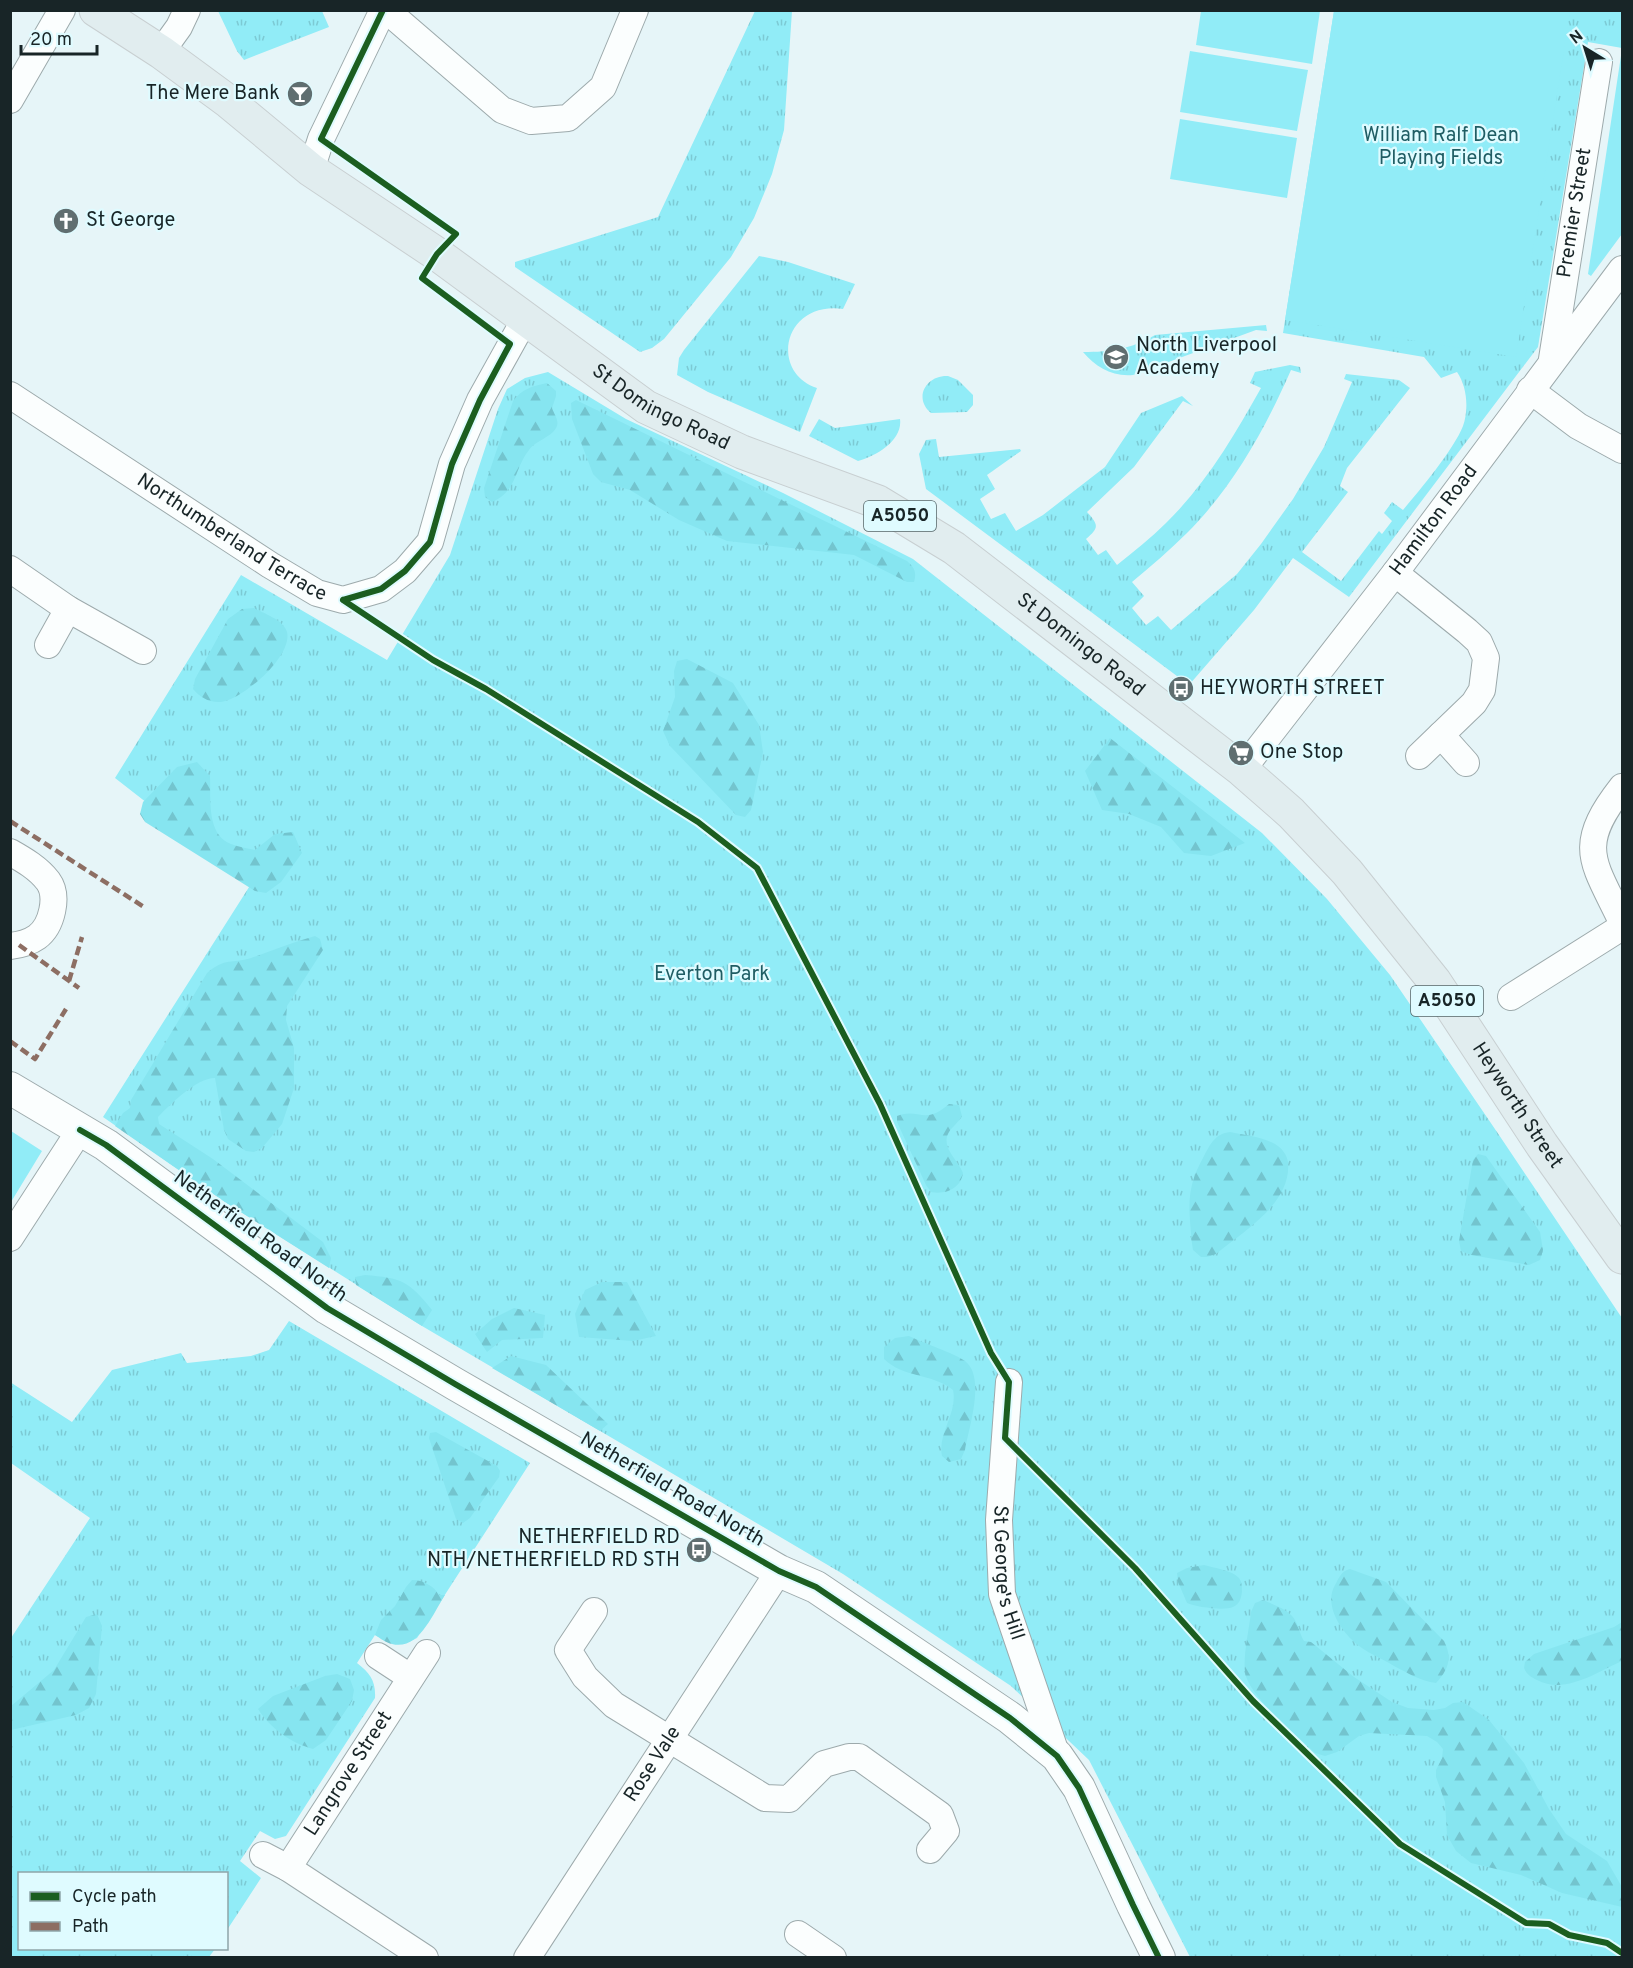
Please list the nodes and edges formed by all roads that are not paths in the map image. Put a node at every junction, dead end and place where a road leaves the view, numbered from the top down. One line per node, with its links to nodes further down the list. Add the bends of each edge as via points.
1 (62, 10): 8 (street)
2 (96, 10): 6 (main road, St Domingo Road / A5050)
3 (187, 10): 6 (street)
4 (385, 10): 5 (street, via 502,110 531,121 568,118 603,87); 9 (street, via 321,139)
5 (635, 10)
6 (161, 52): 9 (main road, St Domingo Road / A5050)
7 (1599, 62): 12 (street, Premier Street)
8 (10, 100)
9 (311, 170): 11 (main road, St Domingo Road / A5050, via 437,254)
10 (1623, 269): 12 (street, Hamilton Road)
11 (525, 319): 14 (street, Northumberland Terrace, via 480,399 452,464 430,542 405,571 381,589 343,600 317,593 270,565); 24 (main road, St Domingo Road / A5050, via 646,406 742,452 878,502 954,548)
12 (1552, 363): 13 (street, Hamilton Road)
13 (1530, 390): 15 (street, via 1578,426); 17 (street, Hamilton Road)
14 (10, 395)
15 (1623, 450)
16 (10, 569): 18 (street)
17 (1395, 573): 21 (street, via 1479,642 1486,658 1482,690); 24 (street, Hamilton Road)
18 (68, 609): 19 (street); 20 (street)
19 (48, 645)
20 (143, 651)
21 (1441, 735): 22 (street); 23 (street)
22 (1419, 756)
23 (1466, 763)
24 (1242, 770): 34 (main road, Heyworth Street / A5050, via 1291,813 1347,872 1435,982 1542,1145)
25 (1623, 787): 27 (street, via 1600,820 1592,849 1594,863)
26 (10, 852): 29 (street, via 32,865 49,883 53,899 51,918 38,936)
27 (1623, 922)
28 (1623, 927): 30 (street)
29 (10, 946)
30 (1511, 997)
31 (10, 1088): 32 (street, Netherfield Road North)
32 (80, 1130): 33 (street); 36 (street, Netherfield Road North, via 106,1144 327,1308)
33 (10, 1238)
34 (1623, 1257)
35 (1009, 1382): 42 (street, St George's Hill, via 999,1520 1002,1594)
36 (779, 1571): 41 (street, Rose Vale); 42 (street, Netherfield Road North, via 816,1587 1010,1718)
37 (594, 1611): 41 (street, via 568,1650 585,1677 614,1705)
38 (427, 1653): 40 (street, Langrove Street)
39 (378, 1656): 40 (street)
40 (410, 1677): 45 (street, Langrove Street)
41 (669, 1740): 43 (street, via 765,1798 789,1799 824,1764 859,1757 940,1815 946,1831); 48 (street, Rose Vale)
42 (1057, 1756): 50 (street, Netherfield Road North, via 1079,1788)
43 (930, 1851)
44 (263, 1855): 45 (street)
45 (288, 1868): 47 (street)
46 (798, 1934): 49 (street)
47 (424, 1958)
48 (527, 1958)
49 (833, 1958)
50 (1159, 1958)

